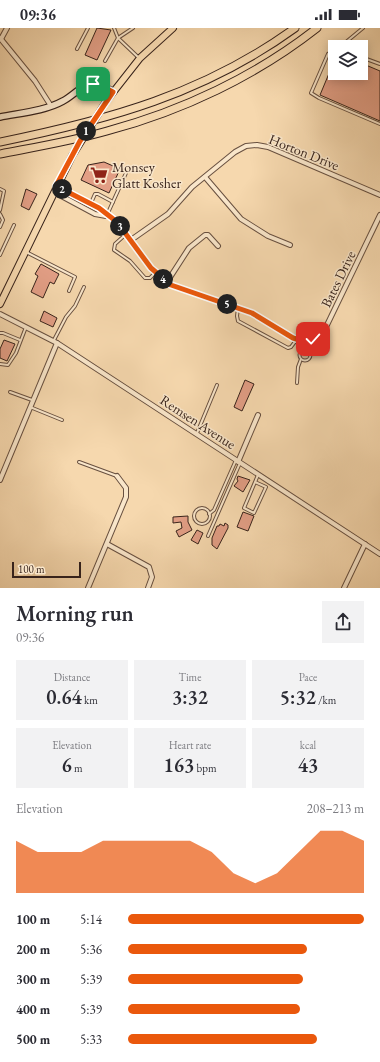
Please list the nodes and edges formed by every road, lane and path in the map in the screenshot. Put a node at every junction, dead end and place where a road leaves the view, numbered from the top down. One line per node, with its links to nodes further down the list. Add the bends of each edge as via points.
1 (7, 28): 9 (street)
2 (88, 28): 12 (lane)
3 (114, 28): 10 (lane)
4 (133, 28): 10 (lane)
5 (173, 28): 14 (main road)
6 (295, 28): 22 (highway, via 237,64 162,100 103,119)
7 (317, 28): 23 (highway, via 244,76 167,112 106,131)
8 (363, 28): 11 (lane)
9 (0, 38): 19 (street, via 35,81)
10 (118, 38): 14 (lane); 16 (lane)
11 (348, 40)
12 (77, 49)
13 (328, 54): 21 (lane, via 311,93)
14 (140, 58): 18 (main road)
15 (368, 60): 17 (lane)
16 (105, 61)
17 (380, 64)
18 (113, 92): 19 (street, via 93,84); 27 (main road, bridge, via 72,156)
19 (51, 106): 20 (street)
20 (0, 117)
21 (380, 124)
22 (0, 142)
23 (0, 154)
24 (126, 173): 29 (lane)
25 (205, 177): 28 (street, Horton Drive, via 235,152 246,146 257,145 268,147); 38 (street, Horton Drive, via 168,214); 41 (street, via 241,219)
26 (0, 189): 31 (lane, via 5,195)
27 (55, 189): 30 (street); 34 (street, via 96,214); 43 (main road)
28 (380, 195)
29 (113, 202): 30 (lane, via 95,194); 34 (lane)
30 (90, 204): 34 (street, via 99,208)
31 (0, 210)
32 (0, 214): 36 (lane, via 3,220)
33 (380, 214): 56 (street, Bates Drive, via 361,258 321,335)
34 (106, 216): 37 (street, via 117,222)
35 (14, 225): 42 (lane)
36 (0, 227)
37 (126, 234): 38 (street); 45 (lane, via 119,239 113,247 114,250 130,261 145,278 150,278)
38 (130, 240): 45 (street)
39 (0, 246): 42 (lane)
40 (218, 246): 46 (street, via 208,234 205,235 189,248)
41 (290, 246)
42 (3, 248): 44 (lane)
43 (24, 252): 48 (lane, via 75,277); 49 (main road)
44 (0, 255)
45 (155, 273): 46 (street)
46 (167, 282): 50 (street)
47 (84, 287): 57 (lane, via 76,306 66,317)
48 (69, 291)
49 (0, 304)
50 (239, 308): 54 (street); 54 (lane, via 238,321 288,348 292,347)
51 (0, 314): 52 (street, Remsen Avenue)
52 (26, 327): 55 (lane); 57 (street, Remsen Avenue)
53 (0, 333): 55 (lane)
54 (297, 339): 56 (street)
55 (20, 340): 60 (lane, via 18,349 8,365)
56 (303, 341): 58 (lane)
57 (56, 342): 64 (street); 68 (street, Remsen Avenue)
58 (303, 350): 59 (lane, via 300,354); 59 (lane, via 309,350 311,355 308,360)
59 (301, 359): 61 (lane)
60 (0, 364)
61 (297, 383)
62 (217, 385): 68 (lane)
63 (10, 392): 64 (lane)
64 (33, 401): 65 (street)
65 (30, 407): 67 (lane); 73 (street)
66 (258, 415): 70 (street)
67 (62, 420)
68 (196, 434): 70 (street, Remsen Avenue)
69 (80, 462): 72 (lane)
70 (238, 462): 71 (street, Remsen Avenue); 75 (lane, via 214,510); 76 (lane)
71 (258, 475): 74 (lane); 78 (street, Remsen Avenue)
72 (117, 476): 77 (street, via 126,488 126,497)
73 (0, 480)
74 (255, 482): 74 (lane, via 244,508 254,513 266,487)
75 (209, 514): 75 (lane, via 208,521 203,524 198,523 194,517 199,509 204,508)
76 (208, 536)
77 (107, 544): 80 (street); 81 (street, via 149,567 152,577)
78 (365, 544): 79 (street, Remsen Avenue); 82 (street)
79 (380, 554)
80 (88, 588)
81 (148, 588)
82 (344, 588)

